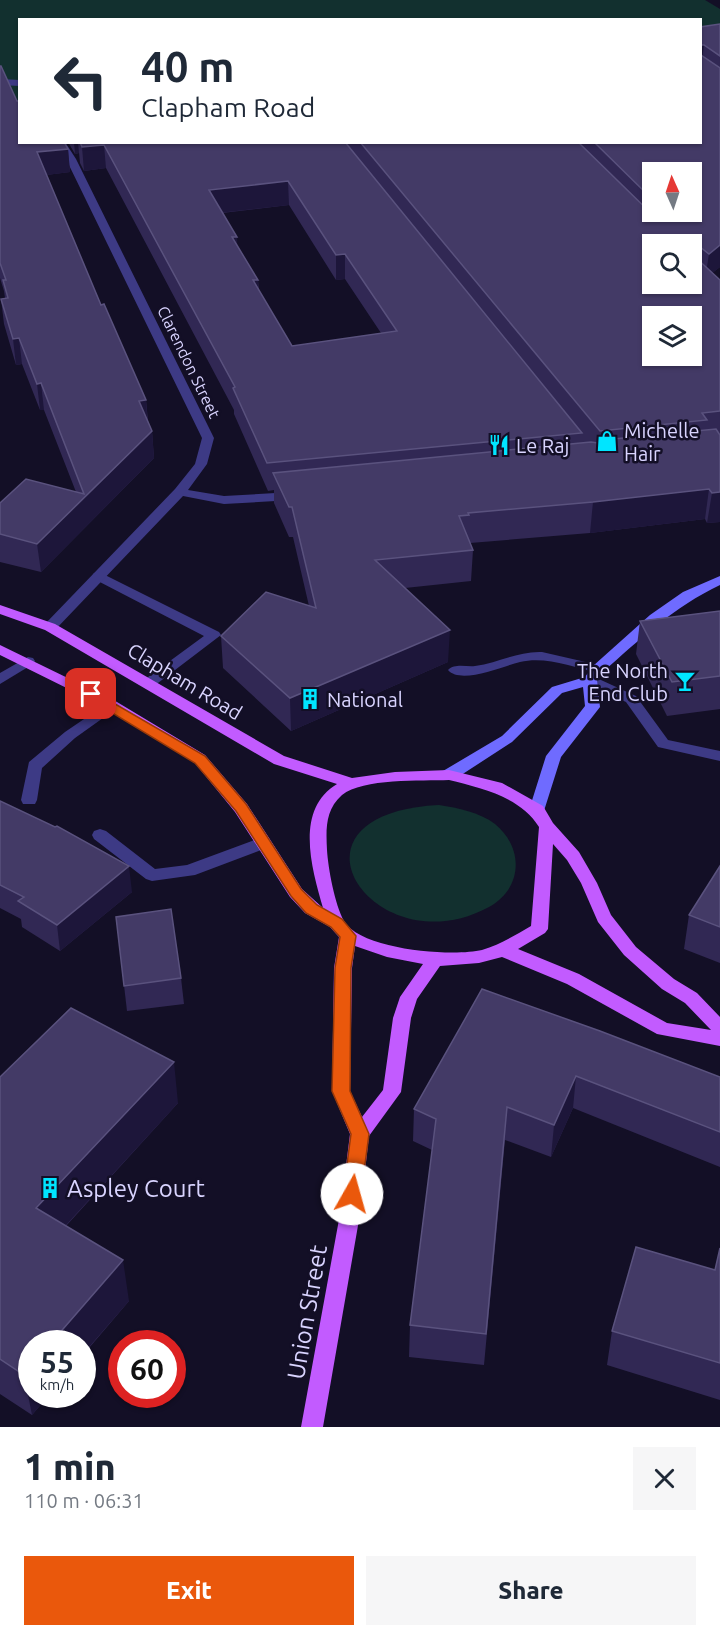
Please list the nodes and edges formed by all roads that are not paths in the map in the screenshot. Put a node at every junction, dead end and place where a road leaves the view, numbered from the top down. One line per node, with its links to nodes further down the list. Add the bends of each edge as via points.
1 (0, 82): 2 (street)
2 (18, 83)
3 (62, 144): 4 (street, Clarendon Street, via 77,159 208,438 201,464)
4 (180, 492): 5 (street, via 224,500); 6 (street, Clarendon Street)
5 (312, 494)
6 (99, 576): 9 (street, Clarendon Street); 15 (street, via 214,635)
7 (720, 580): 13 (street, via 688,595 655,618)
8 (0, 609): 9 (main road, Clapham Road)
9 (50, 627): 15 (main road, Clapham Road)
10 (0, 649): 11 (main road)
11 (28, 661): 14 (street); 16 (main road)
12 (455, 670): 13 (street, via 472,672 535,656 559,658)
13 (594, 675): 17 (street, via 632,699 663,744); 18 (street, via 557,690 507,739); 21 (street, via 593,706 554,756)
14 (0, 679)
15 (149, 683): 19 (main road, Clapham Road, via 279,760)
16 (112, 705): 20 (street, via 34,766); 24 (main road, via 200,759 241,808)
17 (720, 756)
18 (449, 775): 19 (main road); 21 (main road, via 496,787)
19 (351, 783): 25 (main road, via 332,798 318,822 320,870)
20 (29, 800)
21 (537, 810): 22 (main road)
22 (547, 827): 26 (main road, via 539,929); 28 (main road, via 573,856 604,918 630,951 691,998)
23 (100, 835): 24 (street, via 152,875 189,871)
24 (263, 843): 25 (main road, via 296,893 311,909)
25 (342, 929): 27 (main road, via 387,951); 30 (main road, via 341,1091)
26 (503, 950): 27 (main road, via 479,957); 29 (main road, via 573,979 663,1029)
27 (435, 960): 30 (main road, via 410,997 402,1018 392,1092)
28 (720, 1028)
29 (720, 1039)
30 (360, 1134): 31 (main road, Union Street, via 350,1214)
31 (312, 1427)

